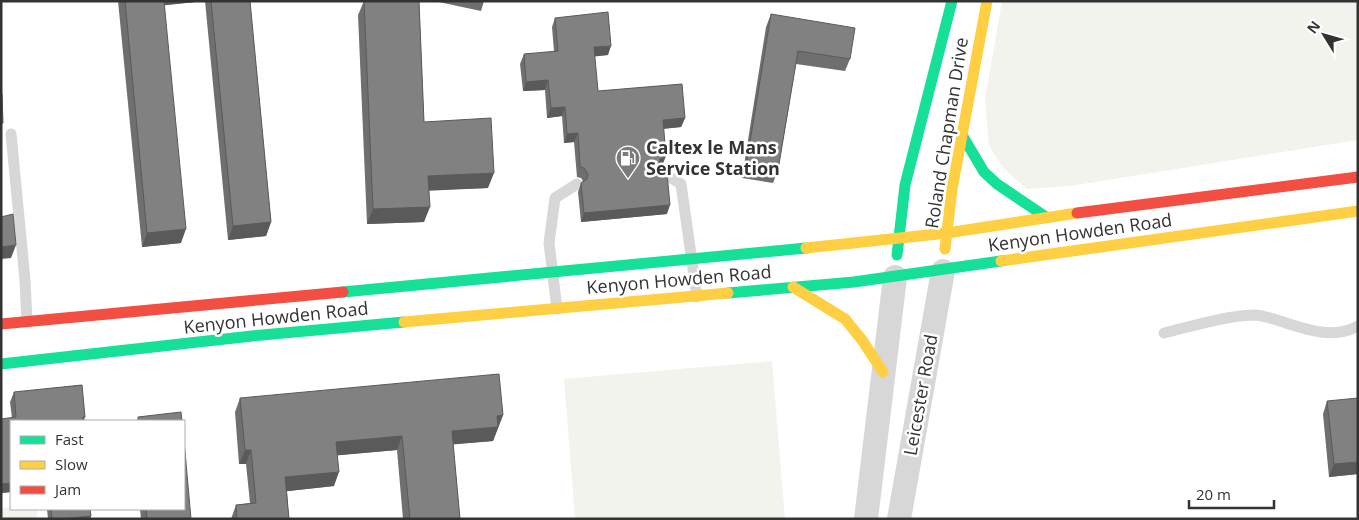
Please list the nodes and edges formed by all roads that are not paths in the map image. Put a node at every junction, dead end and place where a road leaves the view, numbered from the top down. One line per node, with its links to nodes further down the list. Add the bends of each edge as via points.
1 (952, 1): 11 (street, Roland Chapman Drive, via 905,185)
2 (987, 1): 4 (street, Roland Chapman Drive)
3 (11, 134): 19 (lane)
4 (962, 134): 9 (street, via 984,172 996,184); 10 (street, Roland Chapman Drive)
5 (663, 173): 12 (lane, via 681,184)
6 (1358, 177): 9 (street, Kenyon Howden Road)
7 (577, 184): 14 (lane, via 555,198 549,243)
8 (1358, 211): 13 (street, Kenyon Howden Road)
9 (1046, 217): 10 (street, Kenyon Howden Road)
10 (947, 233): 11 (street, Kenyon Howden Road); 13 (street, Roland Chapman Drive)
11 (899, 239): 12 (street, Kenyon Howden Road); 15 (street, Roland Chapman Drive)
12 (692, 259): 14 (street, Kenyon Howden Road); 17 (lane)
13 (943, 271): 15 (street, Kenyon Howden Road); 26 (street, Leicester Road)
14 (552, 272): 18 (lane); 19 (street, Kenyon Howden Road, via 447,287)
15 (895, 276): 16 (street, Kenyon Howden Road); 24 (street, Leicester Road)
16 (793, 287): 17 (street, Kenyon Howden Road); 24 (street, via 845,319)
17 (697, 297): 18 (street, Kenyon Howden Road)
18 (557, 309): 23 (street, Kenyon Howden Road, via 252,332)
19 (27, 322): 20 (street, Kenyon Howden Road)
20 (1, 324)
21 (1358, 326): 22 (lane, via 1335,333 1317,332 1257,315 1238,316)
22 (1164, 333)
23 (1, 364)
24 (883, 372): 25 (street, Leicester Road)
25 (866, 519)
26 (899, 519)

